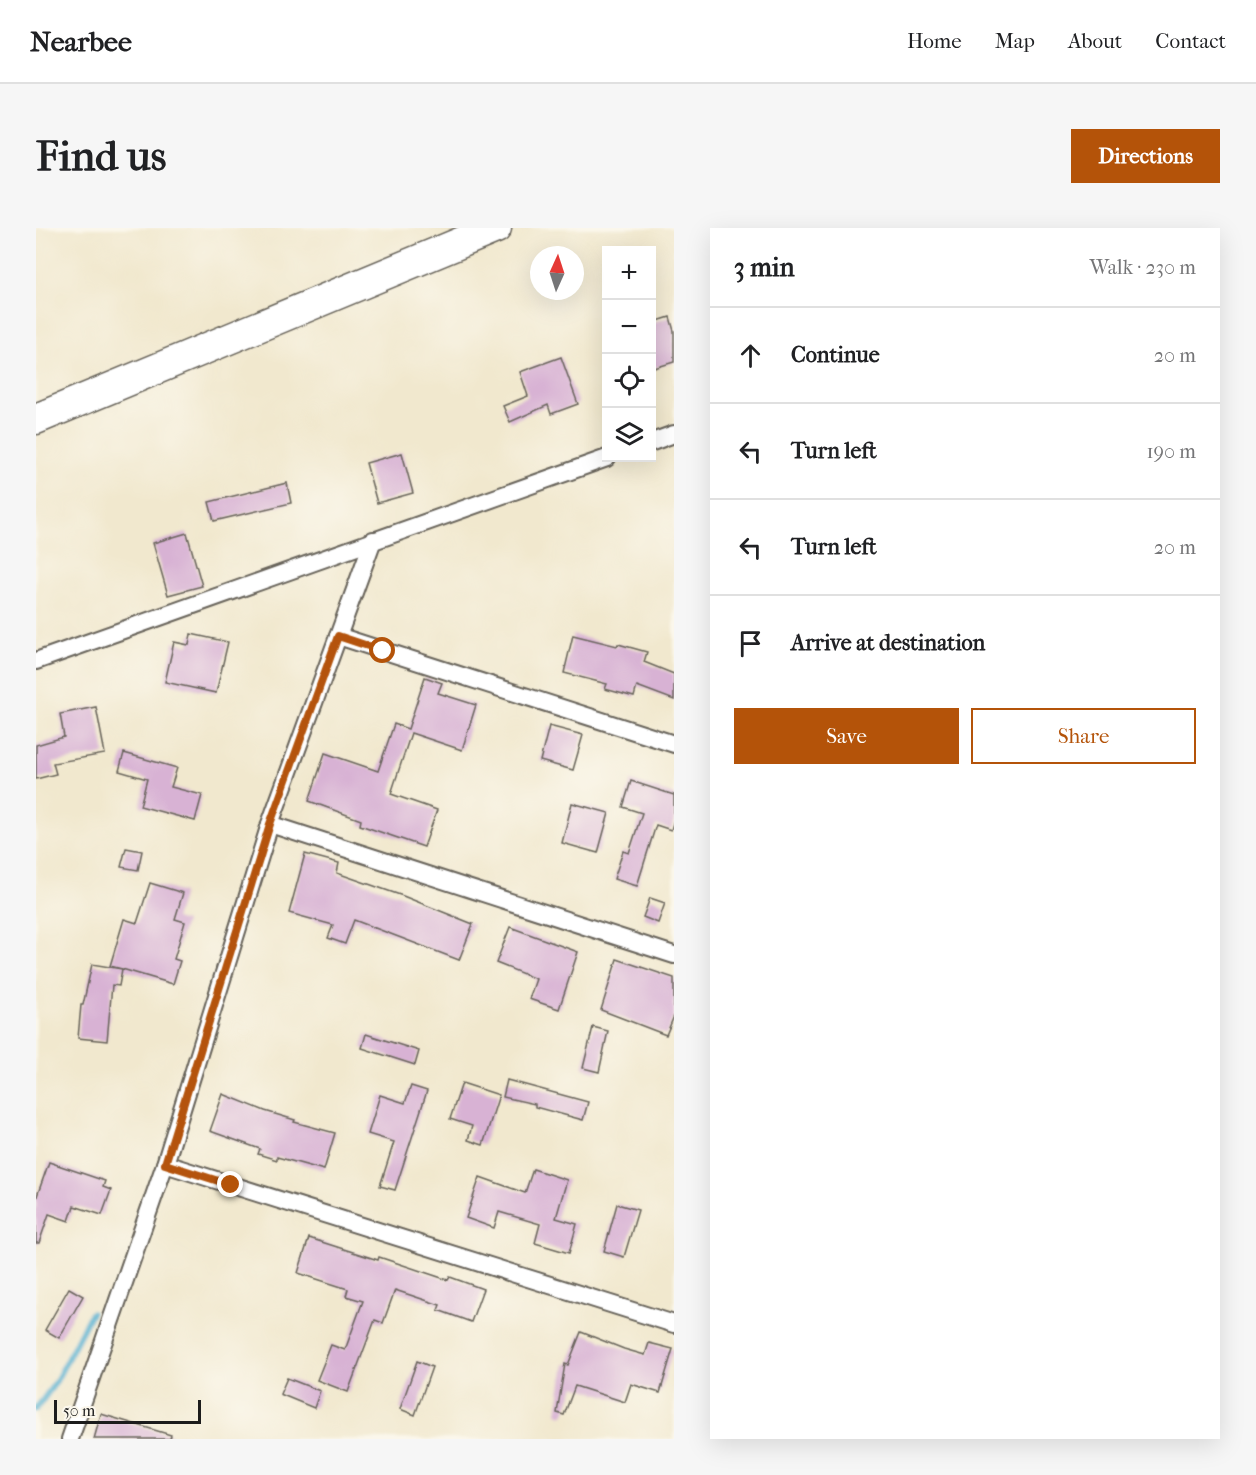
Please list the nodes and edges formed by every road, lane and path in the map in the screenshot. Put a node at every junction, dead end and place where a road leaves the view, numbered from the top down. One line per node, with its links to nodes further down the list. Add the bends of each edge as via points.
1 (495, 228): 2 (highway)
2 (36, 419)
3 (674, 434): 4 (street)
4 (656, 440)
5 (602, 460): 6 (street)
6 (372, 540): 7 (street); 8 (street)
7 (338, 636): 9 (street); 10 (street)
8 (36, 661)
9 (674, 744)
10 (270, 824): 11 (street); 12 (street)
11 (674, 955)
12 (165, 1164): 13 (street); 14 (street)
13 (674, 1324)
14 (70, 1439)

